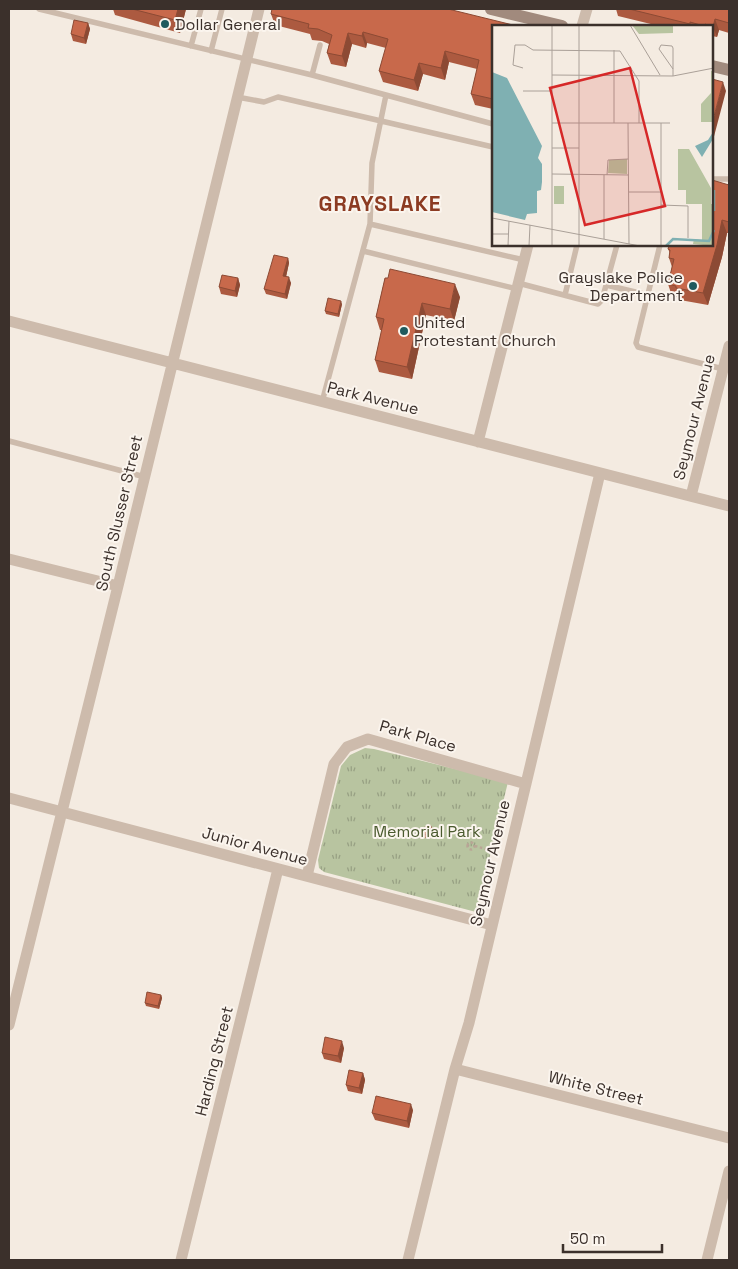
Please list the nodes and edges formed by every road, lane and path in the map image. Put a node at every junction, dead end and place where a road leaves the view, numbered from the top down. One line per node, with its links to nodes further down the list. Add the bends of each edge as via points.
1 (39, 9): 10 (lane)
2 (200, 9): 10 (lane)
3 (222, 9): 11 (lane)
4 (259, 9): 12 (street, South Slusser Street)
5 (491, 9): 7 (street)
6 (587, 9): 8 (street)
7 (558, 25)
8 (582, 25)
9 (320, 45): 15 (lane)
10 (191, 46): 11 (lane)
11 (210, 51): 12 (lane)
12 (246, 60): 15 (lane); 17 (street, South Slusser Street)
13 (713, 66): 14 (street)
14 (729, 70)
15 (312, 75): 16 (lane)
16 (386, 95): 18 (lane); 19 (lane)
17 (237, 97): 18 (lane, via 264,102 278,97); 36 (street, South Slusser Street)
18 (380, 121): 20 (lane); 23 (lane, via 372,163)
19 (492, 124)
20 (492, 147)
21 (713, 178): 22 (lane)
22 (729, 179)
23 (370, 224): 28 (lane); 29 (lane)
24 (528, 246): 29 (street)
25 (577, 246): 32 (lane)
26 (617, 246): 30 (lane)
27 (660, 246): 33 (lane)
28 (363, 251): 31 (lane); 38 (lane)
29 (524, 260): 31 (street)
30 (606, 285): 32 (lane, via 598,304); 33 (lane)
31 (517, 286): 32 (lane); 40 (street)
32 (565, 295)
33 (648, 295): 37 (lane, via 636,343 638,347)
34 (9, 321): 36 (street, Park Avenue)
35 (729, 346): 37 (street, Seymour Avenue)
36 (172, 363): 38 (street, Park Avenue); 42 (street, South Slusser Street)
37 (723, 369): 43 (street, Seymour Avenue)
38 (322, 402): 40 (street, Park Avenue)
39 (9, 441): 42 (lane)
40 (478, 442): 41 (street, Park Avenue)
41 (600, 473): 43 (street, Park Avenue); 47 (street, Seymour Avenue)
42 (145, 476): 46 (street, South Slusser Street)
43 (691, 496): 44 (street, Park Avenue)
44 (729, 506)
45 (9, 559): 46 (street)
46 (118, 586): 49 (street, South Slusser Street)
47 (526, 784): 53 (street, Park Place, via 368,738 347,746 334,764); 54 (street, Seymour Avenue)
48 (9, 798): 49 (street, Junior Avenue)
49 (62, 812): 52 (street, Junior Avenue); 55 (street, South Slusser Street)
50 (475, 846): 51 (path)
51 (493, 851)
52 (278, 869): 53 (street, Junior Avenue); 60 (street, Harding Street)
53 (307, 876): 54 (street, Junior Avenue)
54 (492, 925): 56 (street, Seymour Avenue)
55 (9, 1025)
56 (455, 1069): 57 (street, White Street); 61 (street, Seymour Avenue)
57 (729, 1138)
58 (729, 1171): 59 (street)
59 (711, 1259)
60 (181, 1260)
61 (408, 1260)

